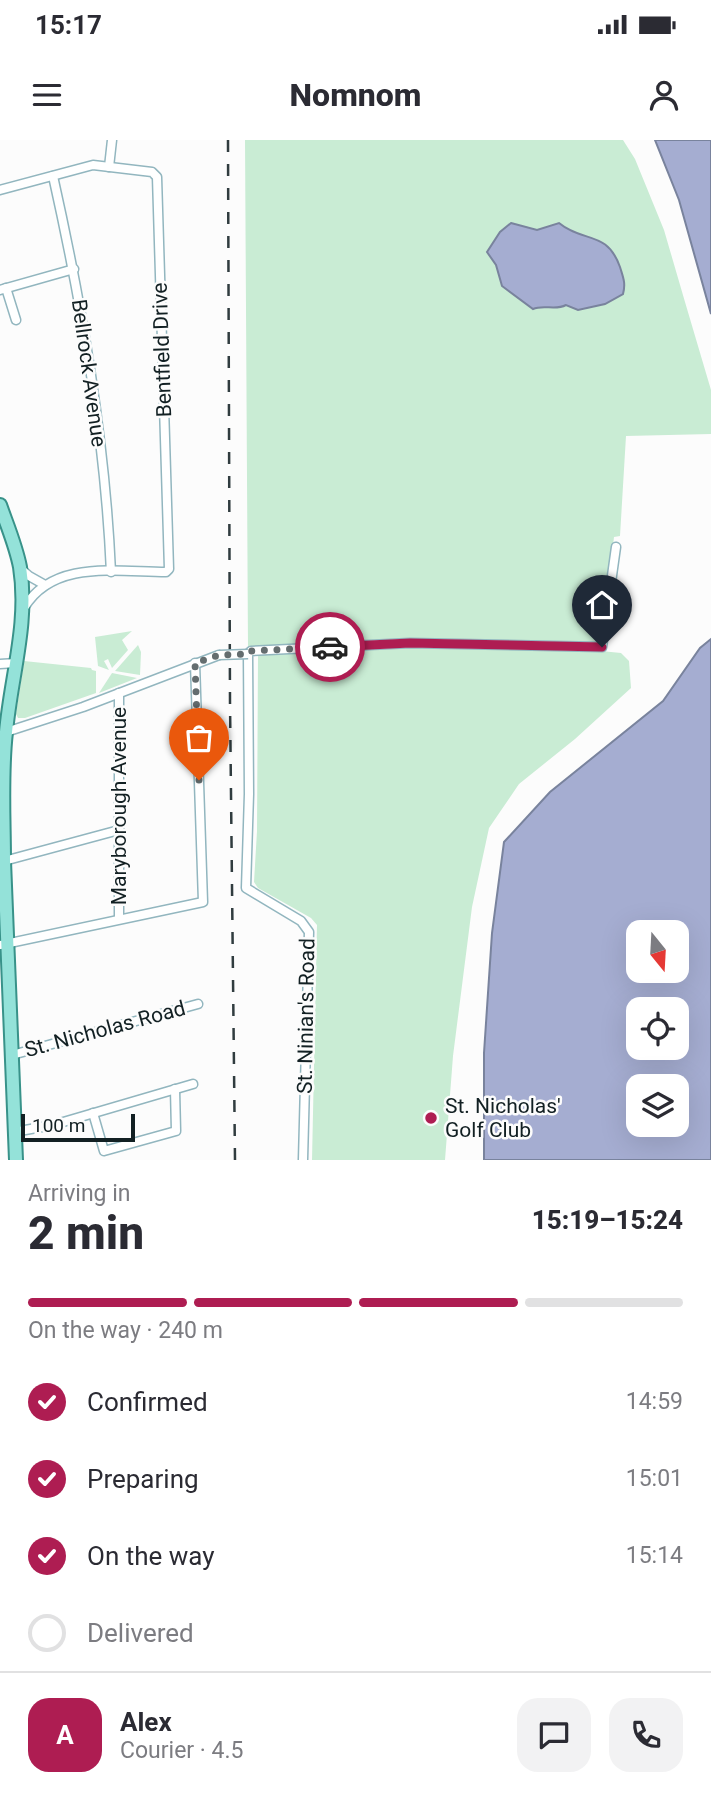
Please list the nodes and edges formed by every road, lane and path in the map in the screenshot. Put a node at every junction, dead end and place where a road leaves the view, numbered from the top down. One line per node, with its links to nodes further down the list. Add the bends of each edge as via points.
1 (112, 140): 2 (street)
2 (109, 167): 3 (street, via 86,166); 11 (street, Bentfield Drive, via 152,172 157,177 169,569)
3 (53, 176): 4 (street); 5 (street, Bellrock Avenue)
4 (0, 190)
5 (74, 269): 6 (street); 11 (street, Bellrock Avenue, via 94,392)
6 (3, 289): 7 (street)
7 (16, 320)
8 (0, 505): 10 (main road)
9 (616, 547): 14 (street, via 602,647 410,643)
10 (20, 568): 12 (street); 13 (main road)
11 (111, 572): 12 (street, via 71,573)
12 (45, 585): 13 (street)
13 (23, 611): 15 (main road)
14 (248, 654): 16 (street, bridge, via 219,655); 31 (street, St. Ninian's Road, via 246,888 302,921 309,932)
15 (16, 663): 17 (street); 19 (main road)
16 (195, 663): 18 (street); 22 (street, via 203,902)
17 (0, 664)
18 (119, 693): 19 (street); 20 (street, Maryborough Avenue)
19 (6, 732): 21 (main road)
20 (119, 830): 21 (street); 22 (street, Maryborough Avenue)
21 (4, 861): 23 (main road)
22 (119, 918): 23 (street)
23 (3, 944): 25 (main road)
24 (198, 1004): 25 (street, St. Nicholas Road)
25 (12, 1055): 29 (main road)
26 (194, 1084): 27 (street)
27 (175, 1089): 28 (street); 28 (street, via 176,1131 104,1150)
28 (93, 1113): 29 (street)
29 (14, 1132): 30 (main road)
30 (16, 1160)
31 (303, 1160)

